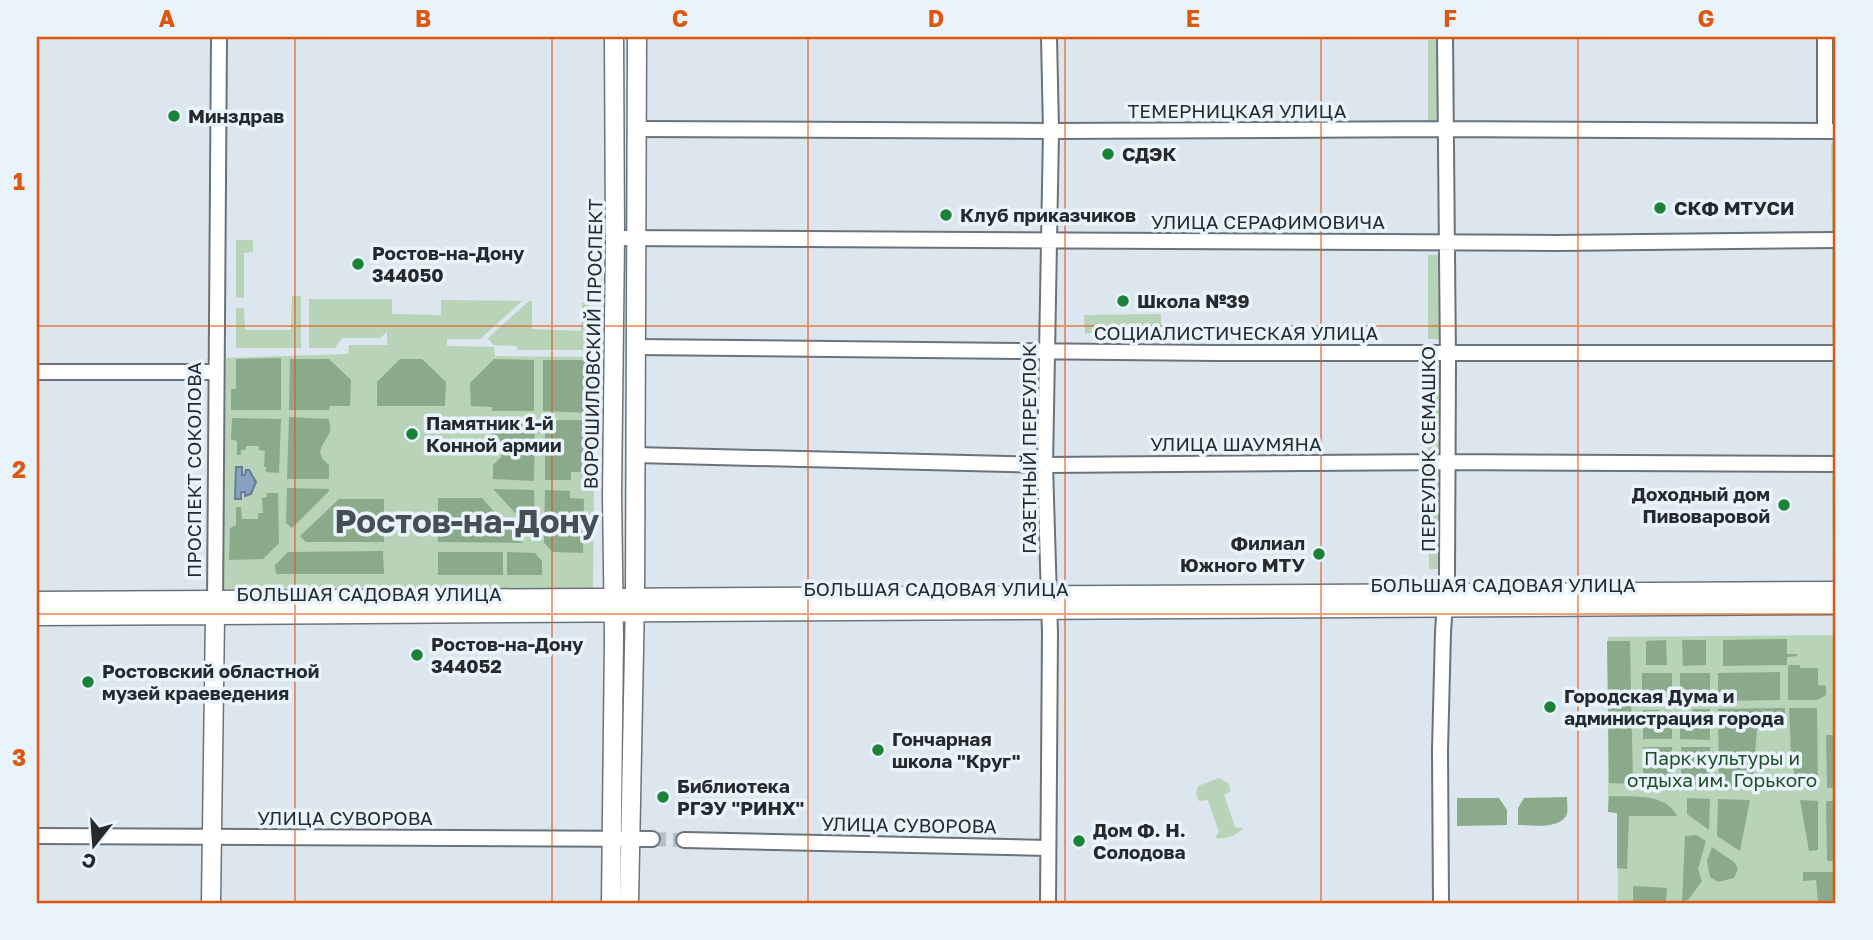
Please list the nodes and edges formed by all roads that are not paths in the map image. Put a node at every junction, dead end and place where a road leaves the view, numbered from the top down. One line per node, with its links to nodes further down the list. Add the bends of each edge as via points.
1 (219, 37): 21 (street, ПРОСПЕКТ СОКОЛОВА)
2 (614, 37): 11 (main road, ВОРОШИЛОВСКИЙ ПРОСПЕКТ)
3 (638, 37): 7 (main road)
4 (1049, 37): 9 (street, ГАЗЕТНЫЙ ПЕРЕУЛОК)
5 (1445, 37): 8 (street, ПЕРЕУЛОК СЕМАШКО)
6 (1825, 37): 10 (street)
7 (638, 129): 9 (street, ТЕМЕРНИЦКАЯ УЛИЦА); 12 (main road)
8 (1446, 129): 9 (street, ТЕМЕРНИЦКАЯ УЛИЦА); 10 (street, ТЕМЕРНИЦКАЯ УЛИЦА); 15 (street, ПЕРЕУЛОК СЕМАШКО)
9 (1051, 131): 14 (street, ГАЗЕТНЫЙ ПЕРЕУЛОК)
10 (1831, 131)
11 (615, 238): 12 (street, УЛИЦА СЕРАФИМОВИЧА); 31 (main road, ВОРОШИЛОВСКИЙ ПРОСПЕКТ)
12 (638, 238): 14 (street, УЛИЦА СЕРАФИМОВИЧА); 16 (main road)
13 (1836, 240): 15 (street, УЛИЦА СЕРАФИМОВИЧА)
14 (1049, 241): 15 (street, УЛИЦА СЕРАФИМОВИЧА); 17 (street, ГАЗЕТНЫЙ ПЕРЕУЛОК)
15 (1447, 241): 19 (street, ПЕРЕУЛОК СЕМАШКО)
16 (636, 347): 17 (street, СОЦИАЛИСТИЧЕСКАЯ УЛИЦА); 22 (main road)
17 (1048, 351): 19 (street, СОЦИАЛИСТИЧЕСКАЯ УЛИЦА); 25 (street, ГАЗЕТНЫЙ ПЕРЕУЛОК)
18 (1836, 353): 19 (street, СОЦИАЛИСТИЧЕСКАЯ УЛИЦА)
19 (1448, 354): 23 (street, ПЕРЕУЛОК СЕМАШКО)
20 (37, 372): 21 (street)
21 (215, 372): 33 (street, ПРОСПЕКТ СОКОЛОВА)
22 (635, 456): 25 (street, УЛИЦА ШАУМЯНА); 32 (main road)
23 (1448, 462): 24 (street, УЛИЦА ШАУМЯНА); 25 (street, УЛИЦА ШАУМЯНА); 27 (street, ПЕРЕУЛОК СЕМАШКО)
24 (1836, 464)
25 (1045, 465): 29 (street, ГАЗЕТНЫЙ ПЕРЕУЛОК)
26 (1836, 592): 27 (main road, БОЛЬШАЯ САДОВАЯ УЛИЦА)
27 (1445, 600): 29 (main road, БОЛЬШАЯ САДОВАЯ УЛИЦА); 30 (main road, БОЛЬШАЯ САДОВАЯ УЛИЦА); 46 (street, ПЕРЕУЛОК СЕМАШКО)
28 (37, 601): 33 (main road, БОЛЬШАЯ САДОВАЯ УЛИЦА)
29 (1049, 603): 32 (main road, БОЛЬШАЯ САДОВАЯ УЛИЦА); 41 (street, ГАЗЕТНЫЙ ПЕРЕУЛОК)
30 (1836, 604)
31 (613, 606): 32 (main road, БОЛЬШАЯ САДОВАЯ УЛИЦА); 33 (main road, БОЛЬШАЯ САДОВАЯ УЛИЦА); 37 (main road, ВОРОШИЛОВСКИЙ ПРОСПЕКТ)
32 (635, 606): 38 (main road)
33 (215, 609): 34 (main road, БОЛЬШАЯ САДОВАЯ УЛИЦА); 36 (main road, ПРОСПЕКТ СОКОЛОВА)
34 (37, 616)
35 (37, 835): 36 (street, УЛИЦА СУВОРОВА)
36 (212, 836): 37 (street, УЛИЦА СУВОРОВА); 42 (main road, ПРОСПЕКТ СОКОЛОВА)
37 (612, 839): 38 (street, УЛИЦА СУВОРОВА); 43 (main road, ВОРОШИЛОВСКИЙ ПРОСПЕКТ)
38 (632, 839): 39 (street, УЛИЦА СУВОРОВА); 44 (main road)
39 (652, 839)
40 (684, 840): 41 (street, УЛИЦА СУВОРОВА)
41 (1048, 848): 45 (street, ГАЗЕТНЫЙ ПЕРЕУЛОК)
42 (211, 903)
43 (611, 903)
44 (629, 903)
45 (1048, 903)
46 (1441, 903)

